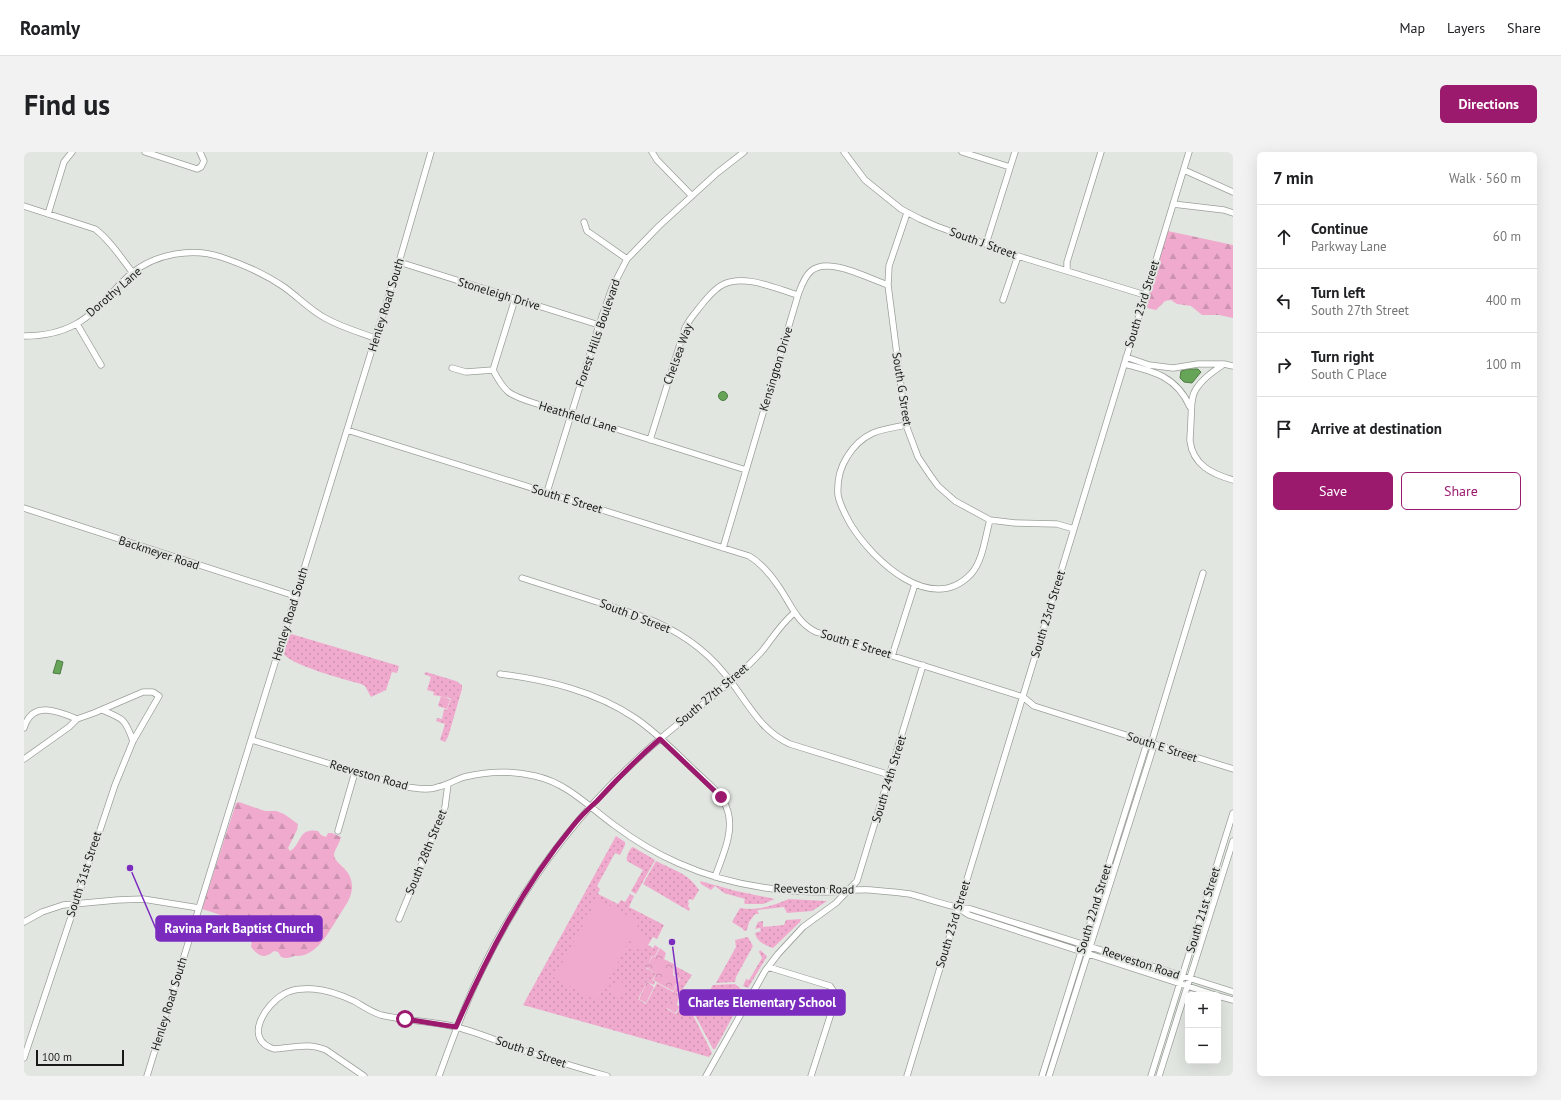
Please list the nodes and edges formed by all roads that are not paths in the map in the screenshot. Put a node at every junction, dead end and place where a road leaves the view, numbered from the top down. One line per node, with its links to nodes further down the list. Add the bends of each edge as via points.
1 (145, 152): 2 (street, via 197,169 204,161)
2 (200, 152)
3 (431, 152): 25 (street, Henley Road South)
4 (652, 152): 15 (street, via 656,160)
5 (744, 152): 15 (street, Forest Hills Boulevard)
6 (844, 152): 18 (street, South J Street, via 865,180)
7 (962, 152): 12 (street)
8 (1015, 152): 12 (street)
9 (1101, 152): 26 (street, via 1067,262)
10 (1189, 152): 13 (street, South 23rd Street)
11 (71, 154): 20 (street, via 64,162)
12 (1010, 168): 22 (street)
13 (1184, 170): 14 (street); 16 (street, South 23rd Street)
14 (1233, 192)
15 (692, 196): 24 (street, Forest Hills Boulevard)
16 (1173, 204): 19 (street); 29 (street, South 23rd Street)
17 (24, 206): 20 (street)
18 (907, 213): 22 (street, South J Street); 28 (street, South G Street, via 889,266)
19 (1233, 213)
20 (48, 214): 27 (street, via 101,233)
21 (584, 222): 24 (street, via 587,231)
22 (986, 244): 23 (street, South J Street)
23 (1018, 256): 26 (street, South J Street); 32 (street)
24 (626, 260): 34 (street, Forest Hills Boulevard, via 612,288)
25 (399, 262): 31 (street, Stoneleigh Drive); 36 (street, Henley Road South)
26 (1067, 270): 29 (street, South J Street)
27 (133, 273): 33 (street, Dorothy Lane); 36 (street, Dorothy Lane, via 156,260 174,254 197,253 221,257 278,283 323,317)
28 (888, 285): 30 (street, Kensington Drive, via 845,268 827,266 812,270 804,280); 46 (street, South G Street)
29 (1145, 294): 37 (street, South 23rd Street)
30 (798, 295): 48 (street, Chelsea Way, via 742,280 726,283 711,294 685,328); 49 (street, Kensington Drive)
31 (515, 299): 34 (street, Stoneleigh Drive); 43 (street)
32 (1003, 300)
33 (77, 324): 35 (street, Dorothy Lane, via 49,334); 40 (street)
34 (599, 325): 45 (street, Forest Hills Boulevard)
35 (24, 336)
36 (375, 338): 47 (street, Henley Road South)
37 (1126, 357): 38 (street, South 23rd Street); 39 (street, via 1149,365 1173,368 1198,364)
38 (1124, 364): 44 (street, via 1164,376 1172,381 1186,397); 54 (street, South 23rd Street)
39 (1224, 364): 41 (street); 44 (street, via 1198,387)
40 (101, 365)
41 (1233, 366)
42 (452, 368): 43 (street, via 466,372)
43 (493, 370): 45 (street, Heathfield Lane, via 506,391 515,397)
44 (1191, 409): 50 (street, via 1190,440 1195,456 1211,472)
45 (571, 415): 48 (street, Heathfield Lane); 51 (street, Forest Hills Boulevard)
46 (906, 425): 53 (street, South G Street, via 918,457 938,486 955,501); 58 (street, via 873,433 854,446 840,472 838,495 845,516 863,543 892,571)
47 (347, 430): 51 (street, South E Street); 59 (street, Henley Road South)
48 (650, 440): 49 (street, Heathfield Lane)
49 (746, 470): 55 (street, Kensington Drive)
50 (1233, 480)
51 (547, 492): 55 (street, South E Street)
52 (24, 508): 59 (street, Backmeyer Road)
53 (990, 520): 54 (street, South G Street, via 1057,524); 58 (street, via 979,560 969,575 956,585 946,588 934,589)
54 (1074, 529): 65 (street, South 23rd Street)
55 (723, 548): 60 (street, South E Street, via 749,556 764,568)
56 (1203, 573): 72 (street, South 22nd Street)
57 (522, 578): 64 (street, South D Street, via 661,624 687,639)
58 (915, 584): 61 (street)
59 (295, 596): 70 (street, Henley Road South)
60 (794, 613): 61 (street, South E Street, via 803,624 816,632); 64 (street, South 27th Street)
61 (892, 656): 62 (street, South E Street)
62 (923, 665): 65 (street, South E Street); 76 (street, South 24th Street)
63 (500, 674): 69 (street, via 543,680 592,695 636,719)
64 (731, 681): 69 (street, South 27th Street); 76 (street, South D Street, via 765,728 780,740)
65 (1023, 697): 72 (street, South E Street, via 1034,706); 86 (street, South 23rd Street)
66 (102, 710): 67 (street); 71 (street, via 124,720); 71 (street, South 31st Street, via 143,692 155,692 159,696)
67 (77, 719): 68 (street, via 46,710 29,717); 73 (street, via 69,728)
68 (24, 728)
69 (660, 739): 78 (street, South 27th Street, via 632,763); 82 (street, via 720,795 726,806 730,819 729,832)
70 (252, 740): 75 (street, Reeveston Road); 85 (street, Henley Road South)
71 (133, 741): 84 (street, South 31st Street, via 105,810)
72 (1151, 744): 74 (street, South E Street); 89 (street, South 22nd Street); 90 (street, South 22nd Street)
73 (24, 759)
74 (1233, 769)
75 (355, 772): 77 (street, Reeveston Road, via 421,789); 80 (street)
76 (890, 775): 83 (street, South 24th Street, via 857,881)
77 (448, 784): 78 (street, Reeveston Road, via 491,771 516,772 537,776 564,786); 87 (street, South 28th Street, via 445,807)
78 (591, 806): 82 (street, Reeveston Road, via 613,824 659,854); 102 (street, South 27th Street, via 572,827 510,915)
79 (1233, 813): 94 (street, South 21st Street)
80 (338, 831)
81 (1233, 840): 95 (street, South 21st Street)
82 (715, 877): 83 (street, Reeveston Road, via 784,891)
83 (850, 890): 86 (street, Reeveston Road, via 909,894); 93 (street, South 24th Street, via 803,927)
84 (74, 905): 85 (street, via 143,899); 88 (street, via 51,908); 103 (street, South 31st Street)
85 (199, 908): 104 (street, Henley Road South)
86 (958, 908): 89 (street, Reeveston Road, via 971,909); 91 (street, Reeveston Road, via 969,916); 110 (street, South 23rd Street)
87 (399, 919)
88 (24, 922)
89 (1083, 944): 90 (street, Reeveston Road); 91 (street, South 22nd Street)
90 (1090, 946): 92 (street, South 22nd Street); 94 (street, Reeveston Road)
91 (1081, 952): 92 (street, Reeveston Road); 111 (street, South 22nd Street)
92 (1088, 954): 96 (street, Reeveston Road); 112 (street, South 22nd Street)
93 (768, 967): 108 (street, South 24th Street); 109 (street, via 830,986 836,996)
94 (1182, 976): 95 (street, Reeveston Road); 96 (street, South 21st Street)
95 (1190, 978): 97 (street, South 21st Street); 99 (street, Reeveston Road)
96 (1180, 984): 97 (street, Reeveston Road); 113 (street, South 21st Street)
97 (1187, 986): 98 (street, Reeveston Road); 114 (street, South 21st Street)
98 (1207, 992)
99 (1233, 992)
100 (1221, 996): 101 (street, Reeveston Road)
101 (1233, 1000)
102 (456, 1027): 105 (street, South B Street, via 381,1015 332,992 312,989 284,994 260,1021 259,1038 269,1048 274,1050 308,1045 319,1047); 106 (street, South 27th Street); 107 (street, South B Street)
103 (24, 1058)
104 (147, 1076)
105 (364, 1076)
106 (439, 1076)
107 (607, 1076)
108 (706, 1076)
109 (811, 1076)
110 (906, 1076)
111 (1042, 1076)
112 (1049, 1076)
113 (1151, 1076)
114 (1159, 1076)

